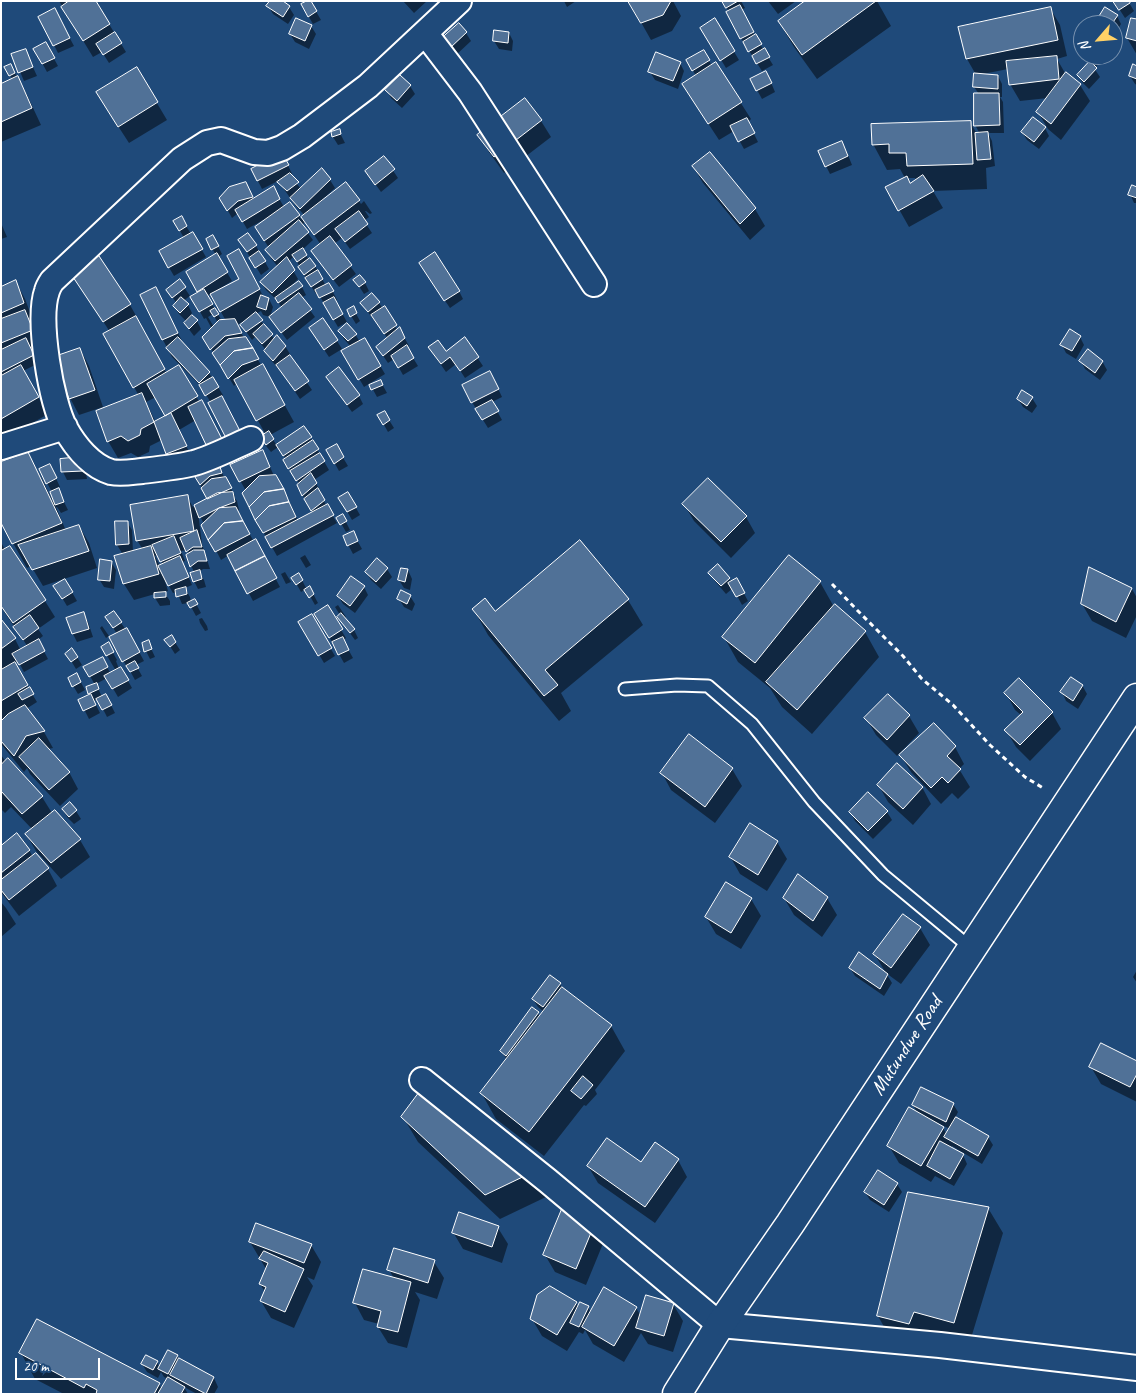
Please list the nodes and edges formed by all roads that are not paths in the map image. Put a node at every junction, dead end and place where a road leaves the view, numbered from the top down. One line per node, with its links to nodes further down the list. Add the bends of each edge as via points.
1 (459, 1): 2 (street)
2 (424, 33): 3 (street, via 470,92); 4 (street, via 368,86 282,148 268,153 254,152 221,140 207,143 182,159 52,281 45,300 44,346)
3 (594, 284)
4 (64, 427): 5 (street, via 79,449 99,466 112,472 195,462); 6 (street)
5 (251, 439)
6 (1, 447)
7 (625, 689): 9 (lane, via 708,686 752,724 814,802 883,875)
8 (1137, 698): 9 (main road, Mutundwe Road)
9 (971, 948): 11 (main road, Mutundwe Road)
10 (422, 1080): 11 (street)
11 (720, 1325): 12 (street, via 940,1345); 13 (main road, Mutundwe Road)
12 (1137, 1368)
13 (677, 1394)

